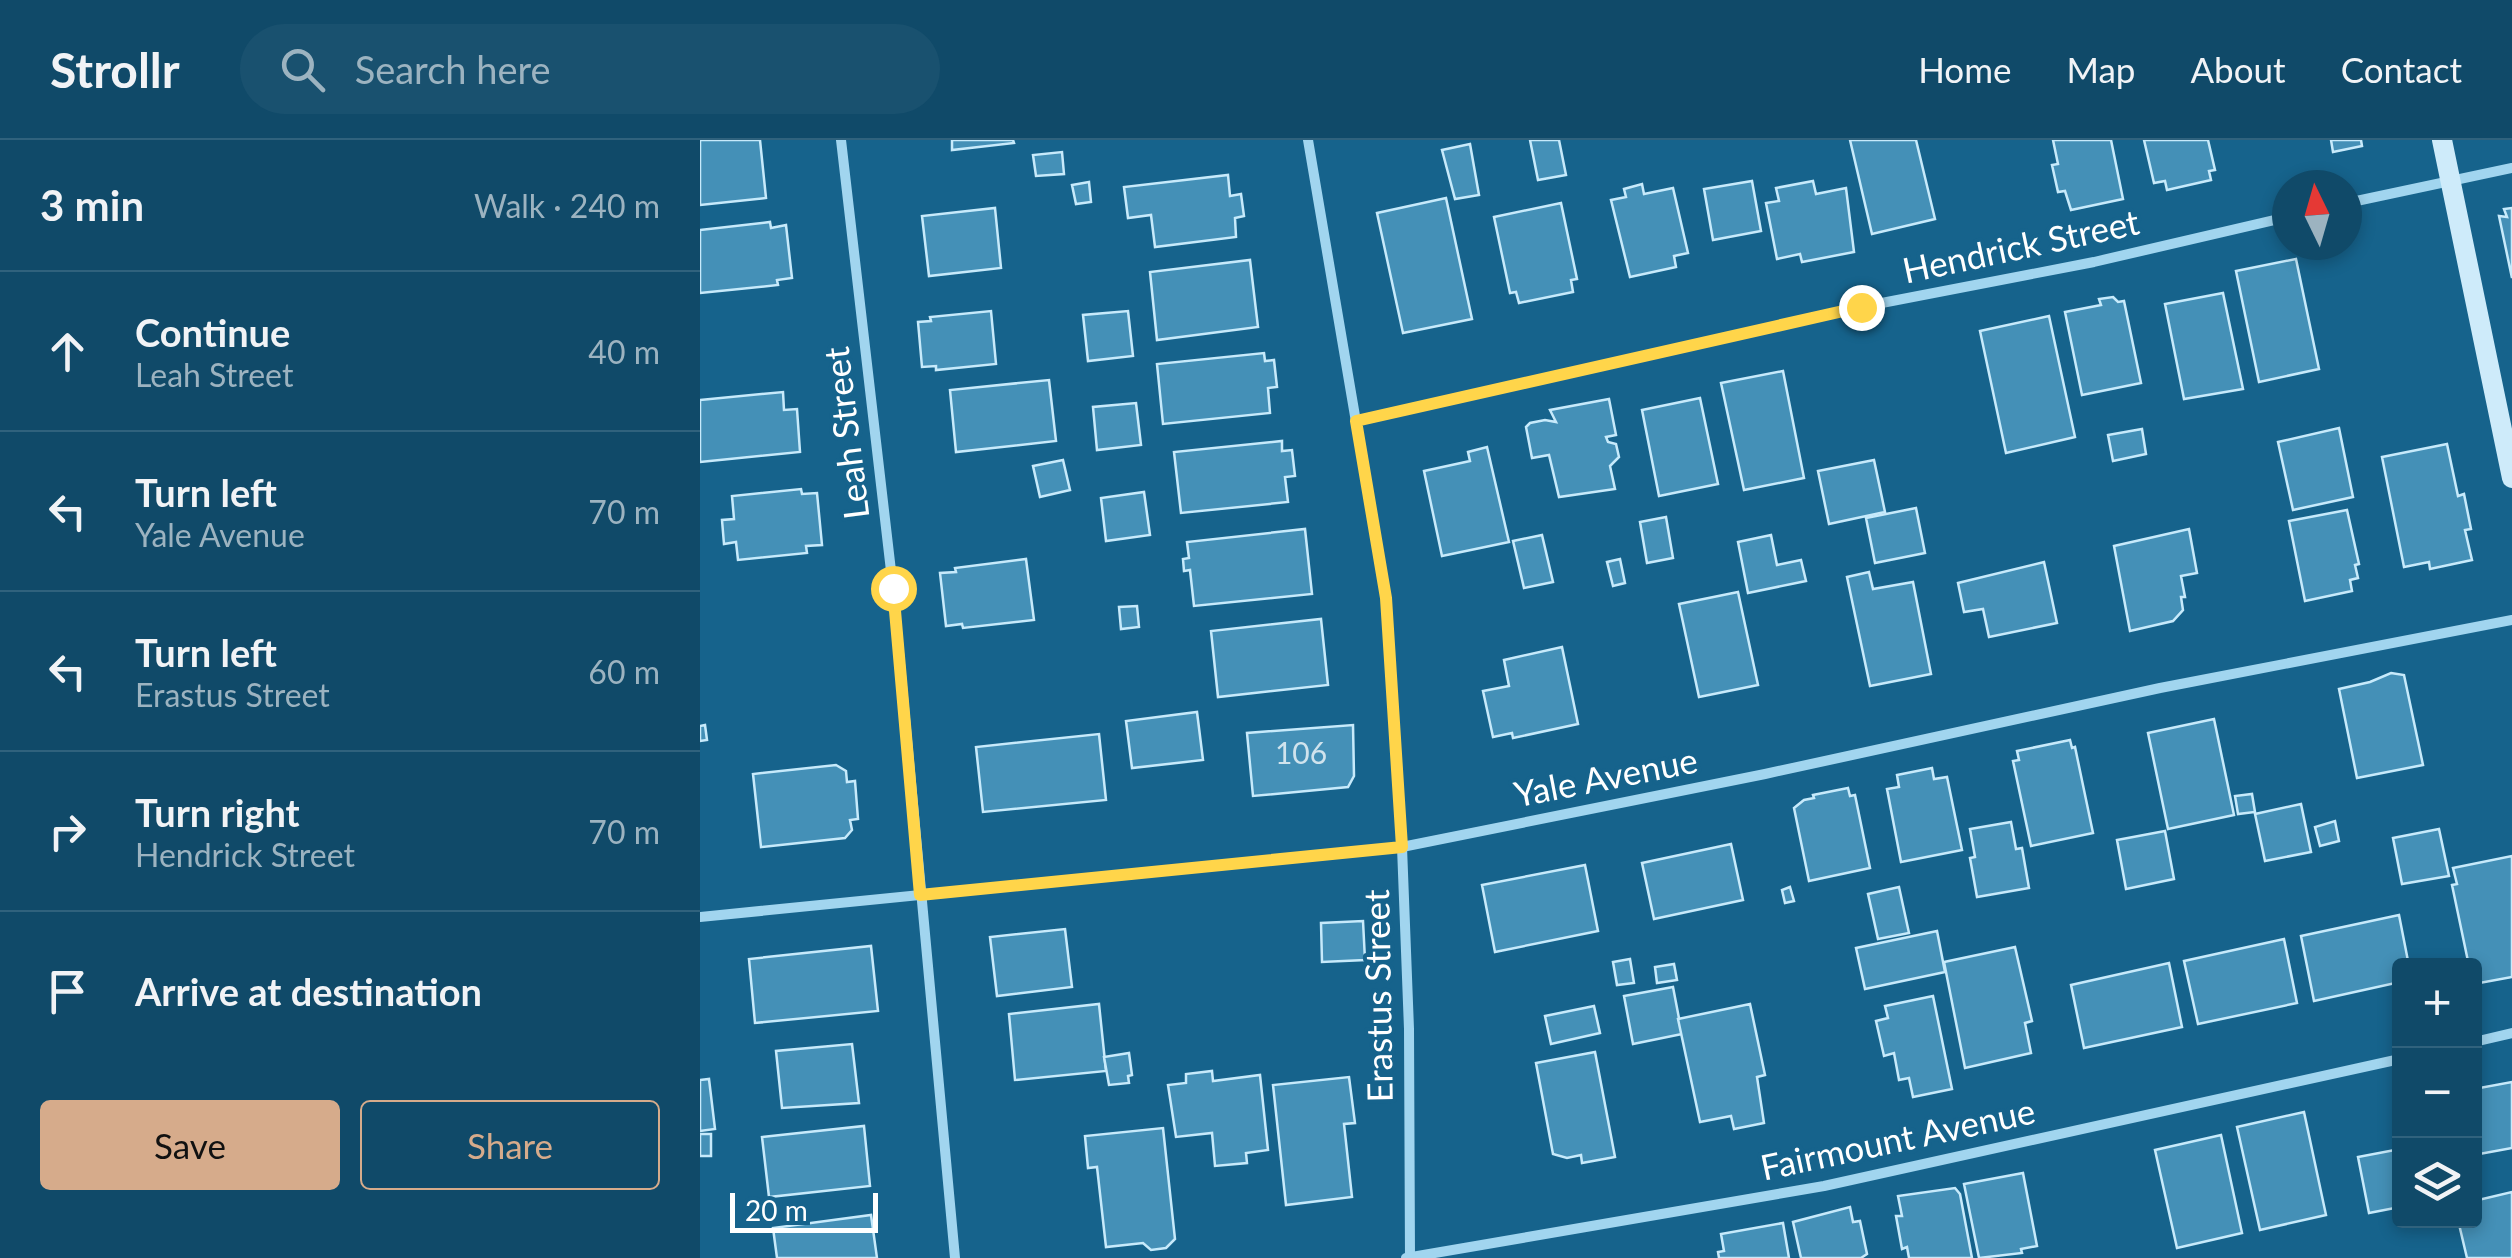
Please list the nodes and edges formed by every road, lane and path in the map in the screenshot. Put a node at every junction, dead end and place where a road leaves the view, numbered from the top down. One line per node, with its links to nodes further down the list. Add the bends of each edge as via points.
1 (841, 140): 12 (street, Leah Street, via 893,588)
2 (1308, 140): 8 (street, Erastus Street)
3 (2442, 140): 5 (main road)
4 (2512, 168): 5 (street)
5 (2450, 179): 6 (street); 9 (main road)
6 (2362, 200)
7 (2272, 220): 8 (street, Hendrick Street)
8 (1356, 421): 11 (street, Erastus Street, via 1386,598)
9 (2512, 478)
10 (2512, 620): 11 (street, Yale Avenue)
11 (1402, 847): 12 (street, Yale Avenue); 18 (street, Erastus Street)
12 (920, 895): 13 (street, Yale Avenue); 17 (street, Leah Street)
13 (700, 917)
14 (2512, 1033): 15 (street)
15 (2482, 1040)
16 (2392, 1061): 18 (street, Fairmount Avenue, via 1824,1186)
17 (955, 1258)
18 (1408, 1258)

